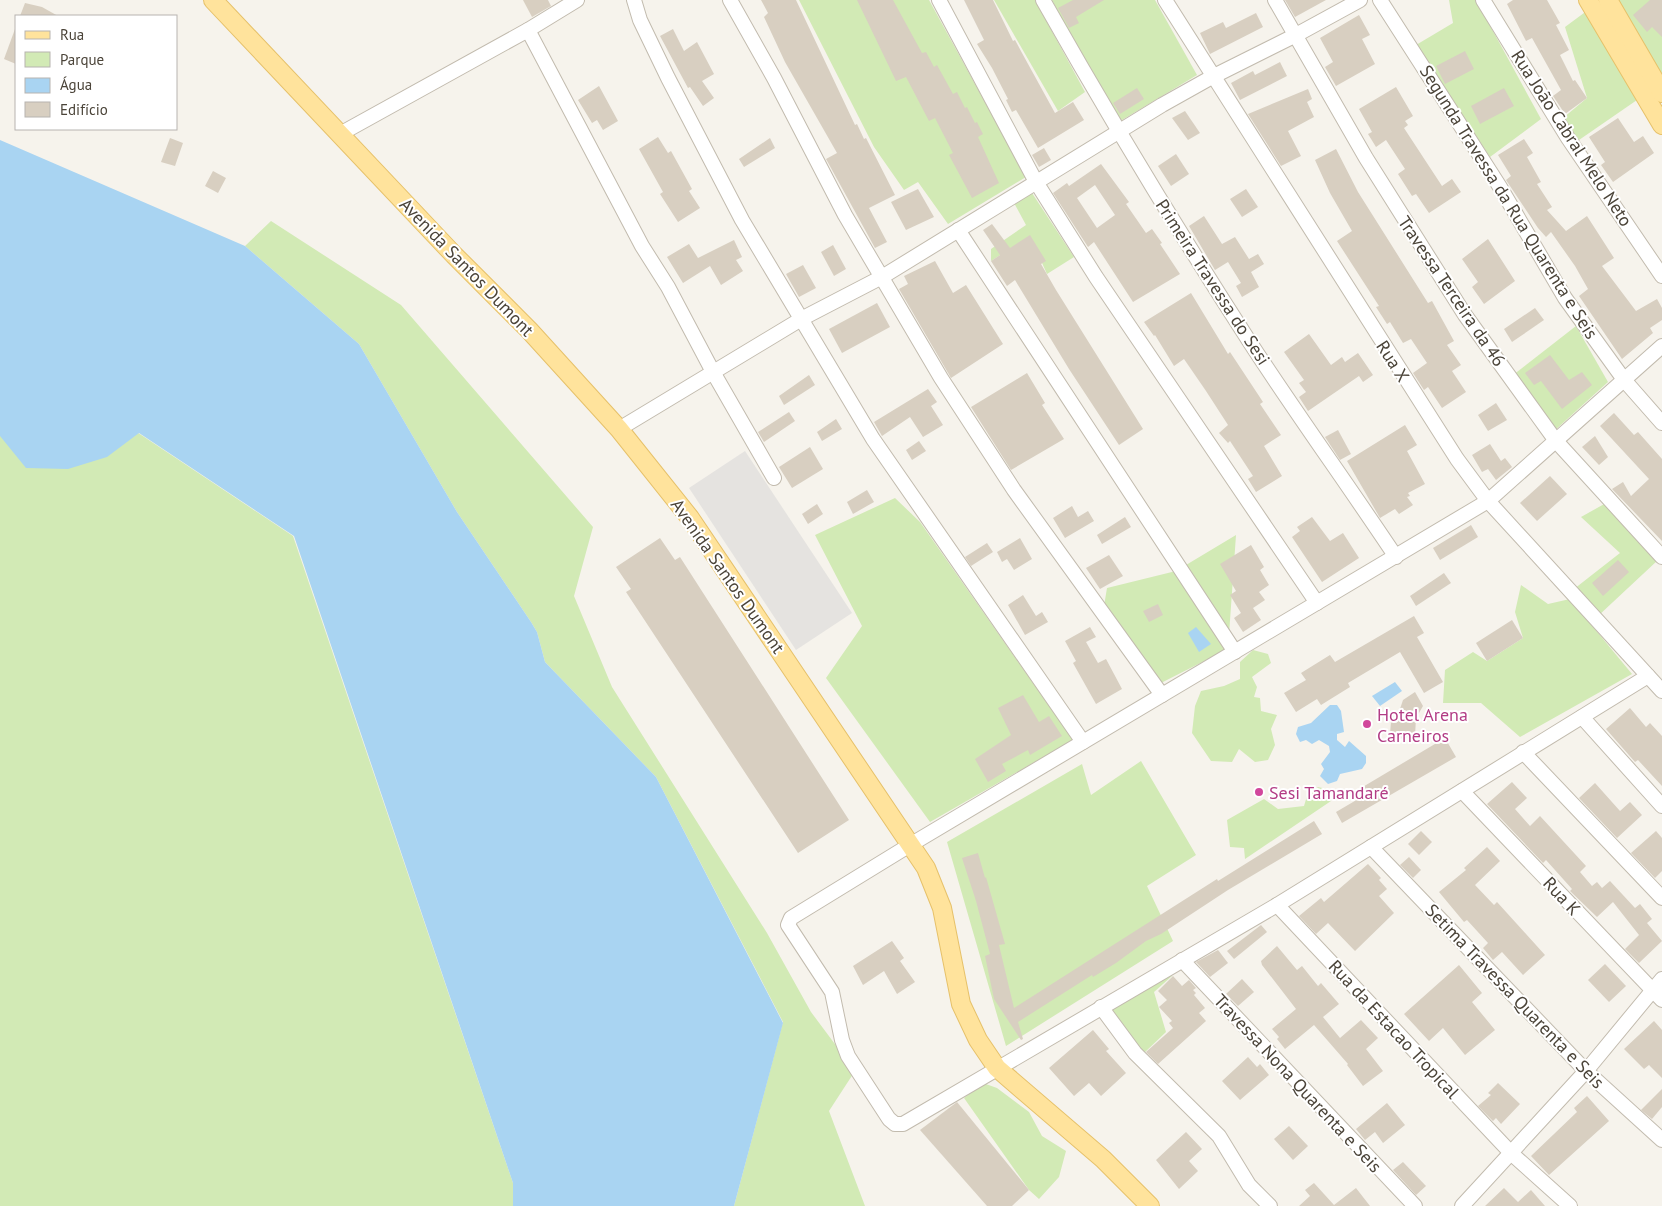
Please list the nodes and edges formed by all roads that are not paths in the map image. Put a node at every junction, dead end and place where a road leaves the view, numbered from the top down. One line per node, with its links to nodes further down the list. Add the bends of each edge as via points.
1 (213, 0): 20 (main road, Avenida Santos Dumont)
2 (576, 0): 14 (street)
3 (634, 0): 25 (street, via 668,78 742,220)
4 (730, 0): 24 (street, via 845,215)
5 (939, 0): 21 (street)
6 (1043, 0): 19 (street, Primeira Travessa do Sesi)
7 (1165, 0): 16 (street, Rua X)
8 (1275, 0): 15 (street, Travessa Terceira da 46)
9 (1360, 0): 15 (street)
10 (1380, 0): 28 (street, Segunda Travessa da Rua Quarenta e Seis, via 1500,187 1565,298)
11 (1483, 0): 23 (street, Rua João Cabral Melo Neto, via 1568,138)
12 (1588, 0): 18 (main road)
13 (1608, 0): 17 (main road)
14 (528, 30): 20 (street); 27 (street)
15 (1296, 35): 16 (street); 31 (street, Travessa Terceira da 46, via 1322,85 1413,234 1465,315)
16 (1212, 77): 19 (street); 33 (street, Rua X, via 1418,401)
17 (1662, 93)
18 (1662, 125)
19 (1117, 131): 21 (street); 34 (street, Primeira Travessa do Sesi, via 1252,345)
20 (340, 134): 30 (main road, Avenida Santos Dumont)
21 (1036, 182): 22 (street); 36 (street, via 1150,359)
22 (958, 230): 24 (street); 37 (street)
23 (1662, 276)
24 (882, 277): 25 (street); 40 (street, via 941,378 1014,490)
25 (802, 318): 27 (street); 42 (street, via 873,439)
26 (1662, 346): 28 (street)
27 (713, 372): 30 (street); 32 (street)
28 (1625, 381): 29 (street, Segunda Travessa da Rua Quarenta e Seis); 31 (street)
29 (1662, 423)
30 (619, 429): 46 (main road, Avenida Santos Dumont, via 690,518)
31 (1556, 442): 33 (street); 35 (street, Travessa Terceira da 46)
32 (774, 478)
33 (1488, 501): 34 (street); 38 (street, Rua X)
34 (1396, 557): 36 (street)
35 (1662, 557)
36 (1317, 603): 37 (street)
37 (1235, 652): 40 (street)
38 (1648, 676): 39 (street, Rua X); 41 (street)
39 (1662, 690)
40 (1162, 694): 42 (street)
41 (1582, 717): 43 (street); 45 (street)
42 (1083, 742): 46 (street)
43 (1523, 752): 44 (street); 48 (street)
44 (1462, 791): 47 (street); 52 (street, Rua K)
45 (1662, 806)
46 (910, 845): 54 (main road, Avenida Santos Dumont, via 926,868 942,908 961,1004 978,1040); 54 (street, via 791,918 788,925 832,992 848,1056 889,1120 903,1124)
47 (1371, 847): 49 (street); 55 (street, Setima Travessa Quarenta e Seis)
48 (1662, 898)
49 (1277, 905): 50 (street); 57 (street, Rua da Estacao Tropical)
50 (1182, 960): 53 (street); 60 (street, Travessa Nona Quarenta e Seis)
51 (1662, 979): 52 (street)
52 (1657, 996): 55 (street)
53 (1101, 1007): 54 (street); 59 (street, via 1134,1053 1219,1136 1249,1185)
54 (997, 1068): 58 (main road, Avenida Santos Dumont, via 1103,1158)
55 (1586, 1071): 56 (street, Setima Travessa Quarenta e Seis); 57 (street)
56 (1662, 1140)
57 (1512, 1154): 61 (street); 62 (street, Rua da Estacao Tropical)
58 (1150, 1206)
59 (1270, 1206)
60 (1415, 1206)
61 (1462, 1206)
62 (1570, 1206)

